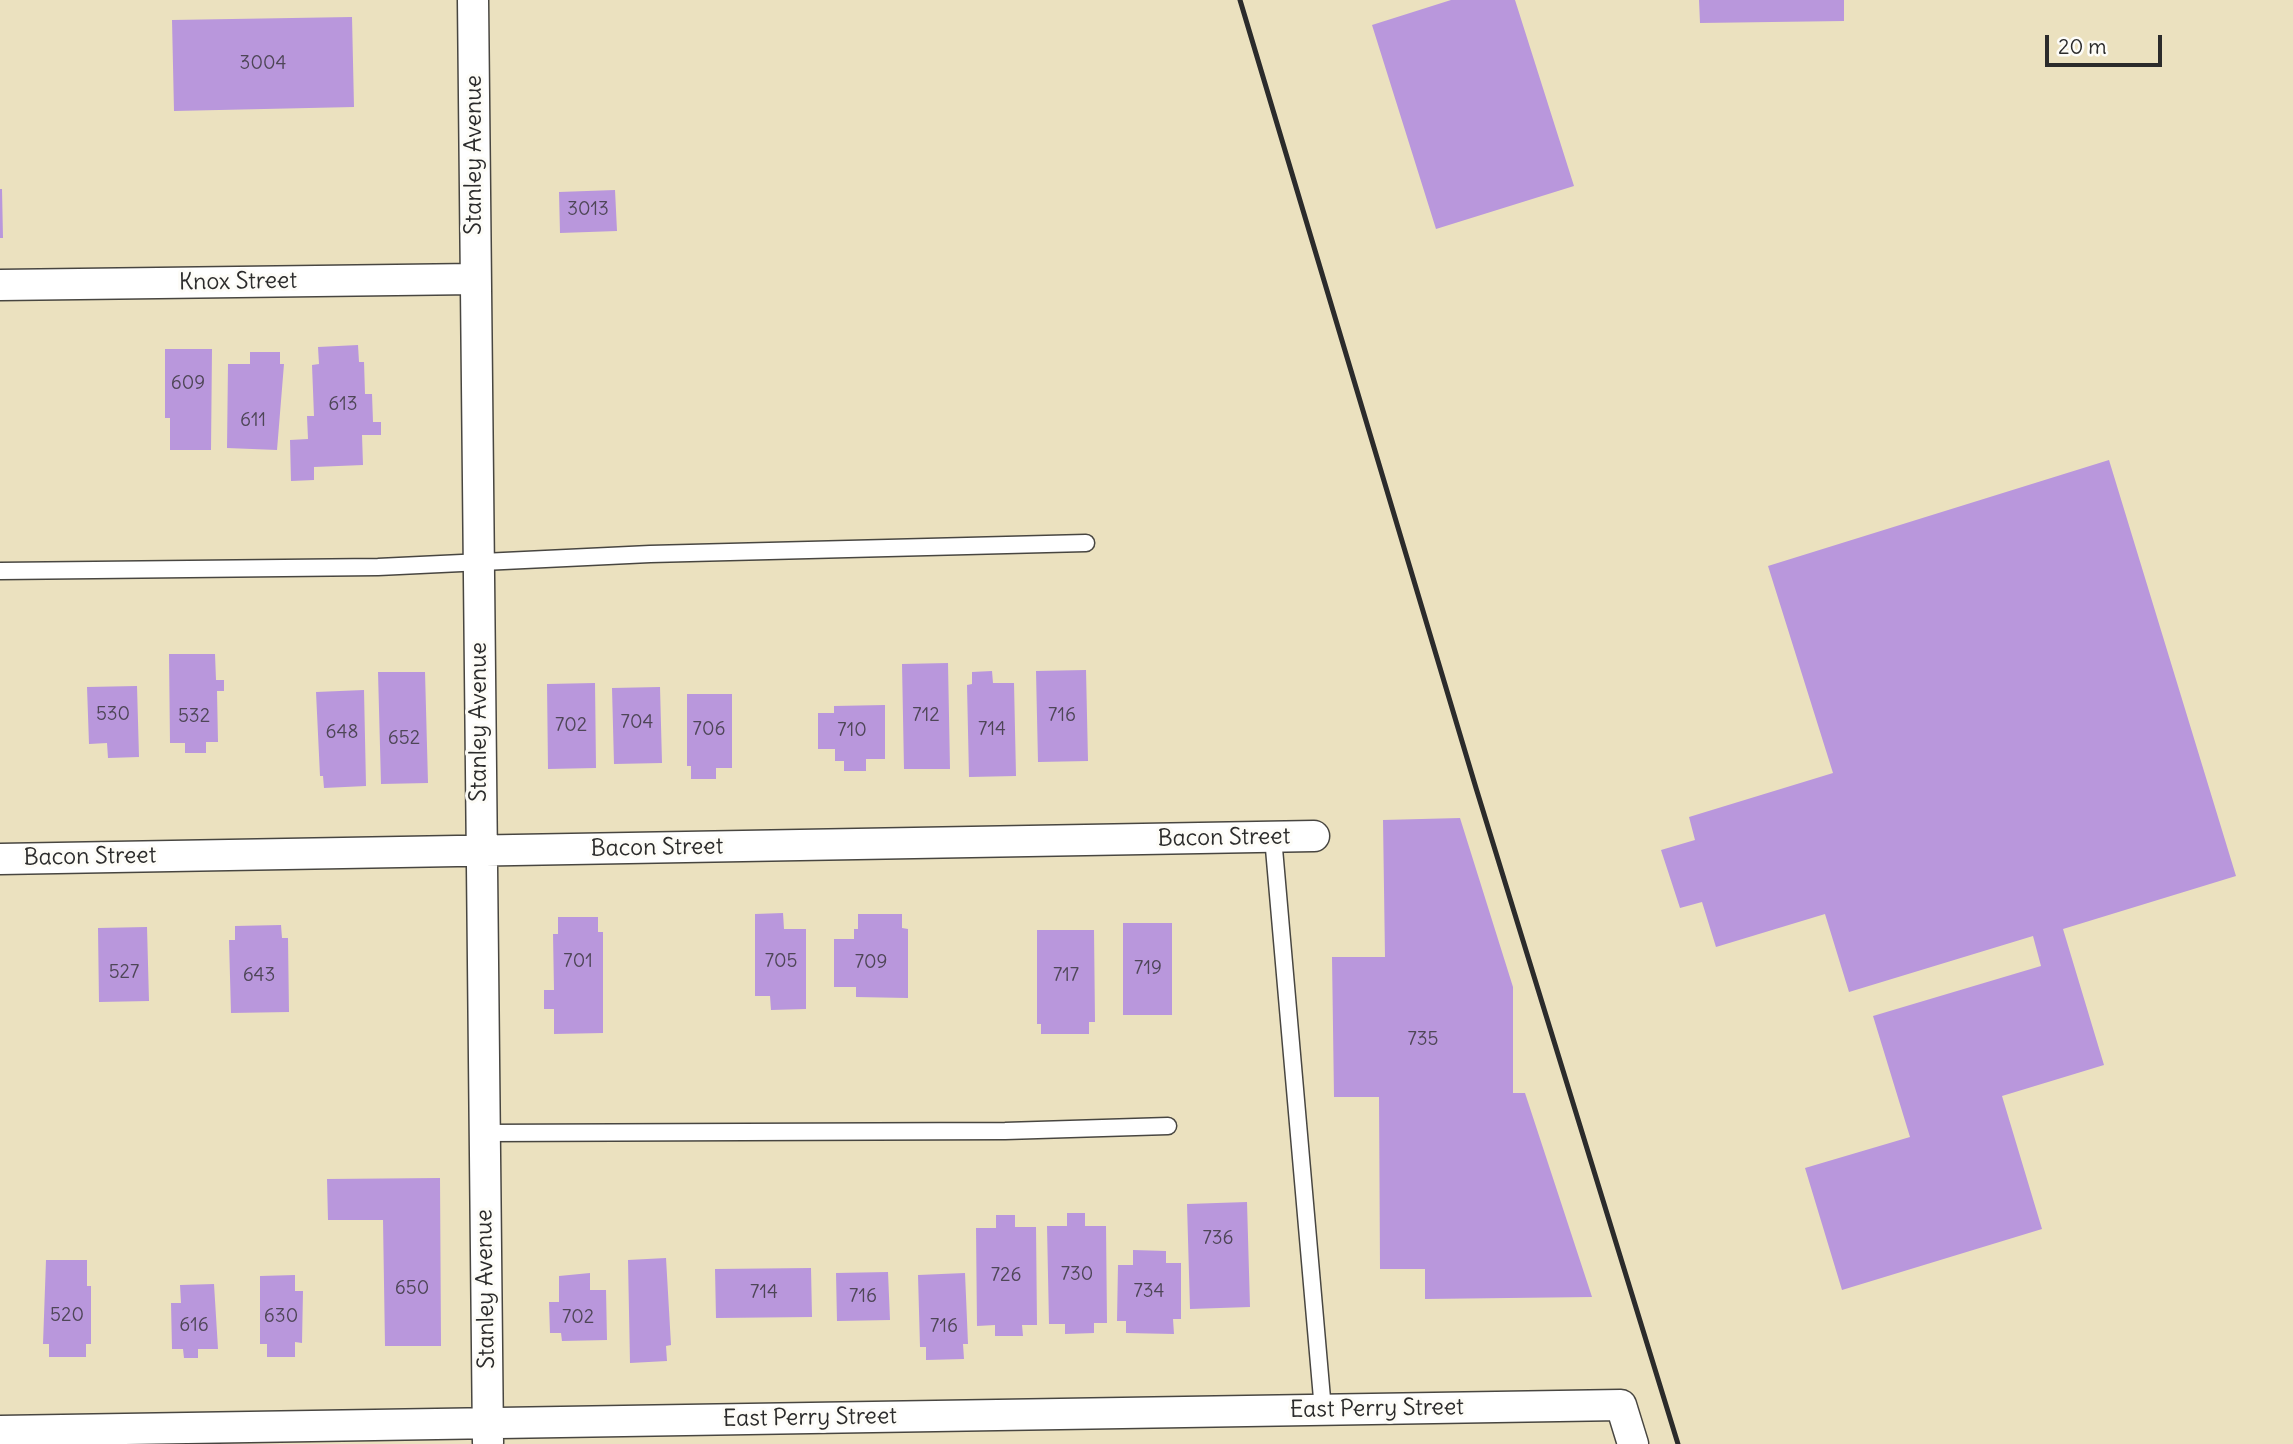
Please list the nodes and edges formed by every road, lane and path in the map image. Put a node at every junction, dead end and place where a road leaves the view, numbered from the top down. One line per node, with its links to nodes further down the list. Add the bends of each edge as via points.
1 (473, 0): 2 (street, Stanley Avenue)
2 (475, 279): 3 (street, Knox Street); 5 (street, Stanley Avenue)
3 (0, 285)
4 (1086, 543): 5 (lane)
5 (478, 561): 6 (lane, via 378,567); 9 (street, Stanley Avenue)
6 (0, 571)
7 (1314, 836): 8 (street, Bacon Street)
8 (1273, 837): 9 (street, Bacon Street); 13 (lane)
9 (480, 851): 10 (street, Bacon Street); 12 (street, Stanley Avenue)
10 (0, 859)
11 (1168, 1126): 12 (lane)
12 (484, 1133): 15 (street, Stanley Avenue)
13 (1323, 1410): 15 (street, East Perry Street); 16 (street, East Perry Street, via 1621,1405)
14 (0, 1431): 15 (street, East Perry Street)
15 (488, 1434)
16 (1633, 1444)

